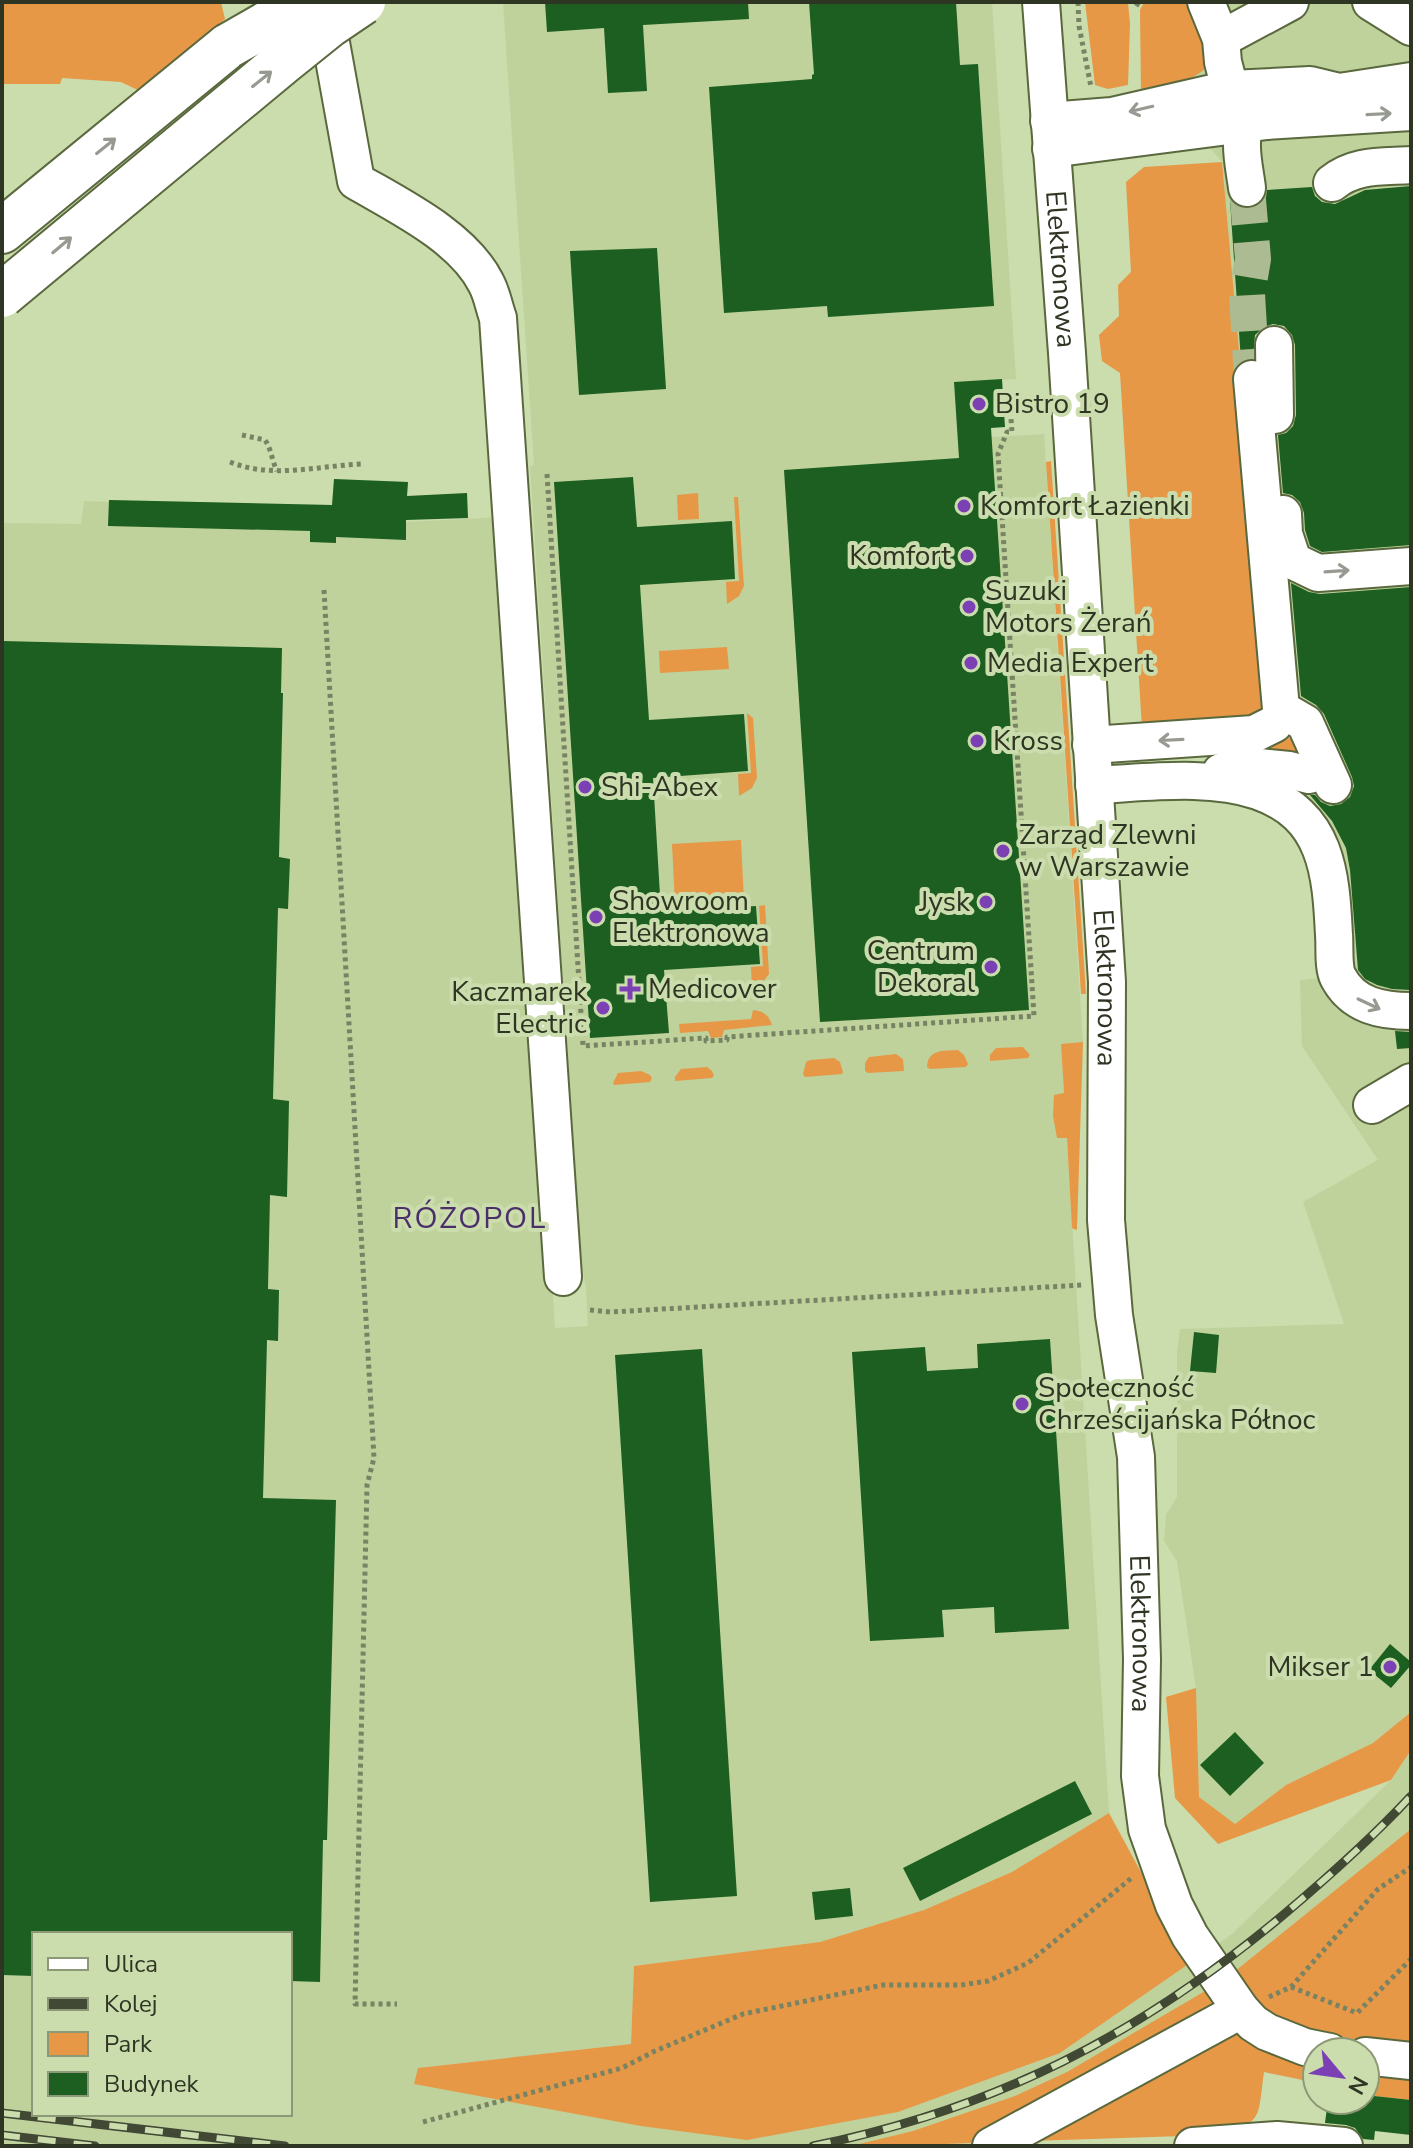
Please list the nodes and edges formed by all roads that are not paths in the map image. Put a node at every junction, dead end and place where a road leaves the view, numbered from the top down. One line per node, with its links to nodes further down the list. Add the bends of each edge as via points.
1 (305, 2): 14 (main road, one-way to 1, bridge, via 228,46)
2 (324, 2): 27 (street, via 356,181 424,220 464,253 486,283 498,318)
3 (363, 2): 15 (main road, one-way to 3, bridge)
4 (1041, 2): 10 (street, Elektronowa)
5 (1206, 2): 7 (street)
6 (1290, 2): 7 (street)
7 (1241, 73): 8 (street, via 1266,108); 9 (street, one-way to 9); 10 (street); 10 (street, one-way to 10, via 1195,97); 13 (street)
8 (1411, 81)
9 (1411, 112)
10 (1050, 135): 21 (street, Elektronowa)
11 (1411, 165): 12 (street, via 1363,168 1343,173)
12 (1332, 183)
13 (1247, 188)
14 (2, 231)
15 (2, 295)
16 (1274, 345): 18 (street, one-way to 18, via 1284,534 1293,561 1318,573)
17 (1252, 379): 22 (street, via 1281,709 1305,723 1321,780 1289,770)
18 (1411, 566)
19 (1274, 724): 20 (street, via 1254,734)
20 (1214, 738): 21 (street, one-way to 21); 22 (street)
21 (1091, 745): 23 (street, Elektronowa)
22 (1251, 778): 23 (street); 24 (street, one-way to 24, via 1301,819 1326,859 1337,975 1363,1003)
23 (1094, 785): 28 (street, Elektronowa, via 1107,982 1106,1220 1136,1457 1140,1776 1152,1843 1174,1905)
24 (1411, 1011)
25 (1411, 1082): 26 (street)
26 (1372, 1105)
27 (563, 1277)
28 (1241, 2010): 29 (street, Elektronowa, via 1267,2032); 32 (street)
29 (1301, 2045)
30 (1381, 2058): 31 (street)
31 (1411, 2061)
32 (991, 2146)
33 (1193, 2146): 34 (street, via 1277,2140)
34 (1344, 2146)

